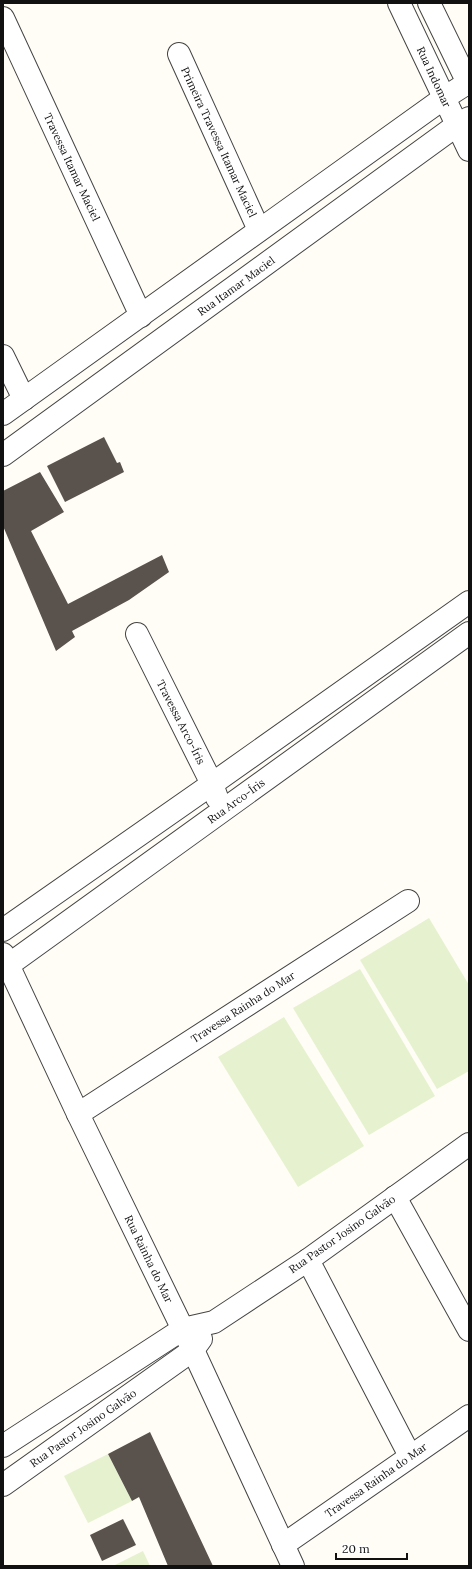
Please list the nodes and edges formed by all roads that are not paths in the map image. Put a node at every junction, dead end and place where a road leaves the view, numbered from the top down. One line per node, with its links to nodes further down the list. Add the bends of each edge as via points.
1 (399, 3): 6 (street, Rua Indomar)
2 (429, 3): 5 (street)
3 (3, 18): 10 (street, Travessa Itamar Maciel)
4 (179, 54): 9 (street, Primeira Travessa Itamar Maciel)
5 (469, 84): 6 (street)
6 (444, 98): 7 (street, Rua Indomar); 9 (street)
7 (463, 122): 8 (street, Rua Indomar); 14 (street, Rua Itamar Maciel)
8 (469, 150)
9 (259, 230): 10 (street)
10 (141, 316): 12 (street)
11 (3, 356): 12 (street)
12 (24, 399): 13 (street)
13 (3, 414)
14 (3, 455)
15 (469, 602): 18 (street)
16 (469, 633): 19 (street, Rua Arco-Íris)
17 (138, 634): 20 (street, Travessa Arco-Íris)
18 (406, 648): 19 (street); 20 (street)
19 (419, 670): 21 (street, Rua Arco-Íris)
20 (212, 784): 21 (street, Travessa Arco-Íris); 23 (street)
21 (221, 811): 24 (street, Rua Arco-Íris)
22 (408, 901): 25 (street, Travessa Rainha do Mar)
23 (3, 930)
24 (5, 963): 25 (street, Rua Rainha do Mar)
25 (78, 1114): 30 (street, Rua Rainha do Mar)
26 (469, 1144): 27 (street, Rua Pastor Josino Galvão)
27 (395, 1197): 28 (street, Rua Pastor Josino Galvão); 31 (street)
28 (308, 1260): 29 (street, Rua Pastor Josino Galvão); 35 (street)
29 (214, 1322): 30 (street, Rua Pastor Josino Galvão); 32 (street, Rua Pastor Josino Galvão)
30 (183, 1329): 32 (street, Rua Rainha do Mar); 34 (street, Rua Pastor Josino Galvão)
31 (469, 1330)
32 (193, 1350): 36 (street, Rua Pastor Josino Galvão); 37 (street, Rua Rainha do Mar)
33 (469, 1416): 35 (street, Travessa Rainha do Mar)
34 (3, 1446)
35 (410, 1456): 37 (street, Travessa Rainha do Mar)
36 (3, 1484)
37 (283, 1545): 38 (street, Rua Rainha do Mar)
38 (293, 1566)

